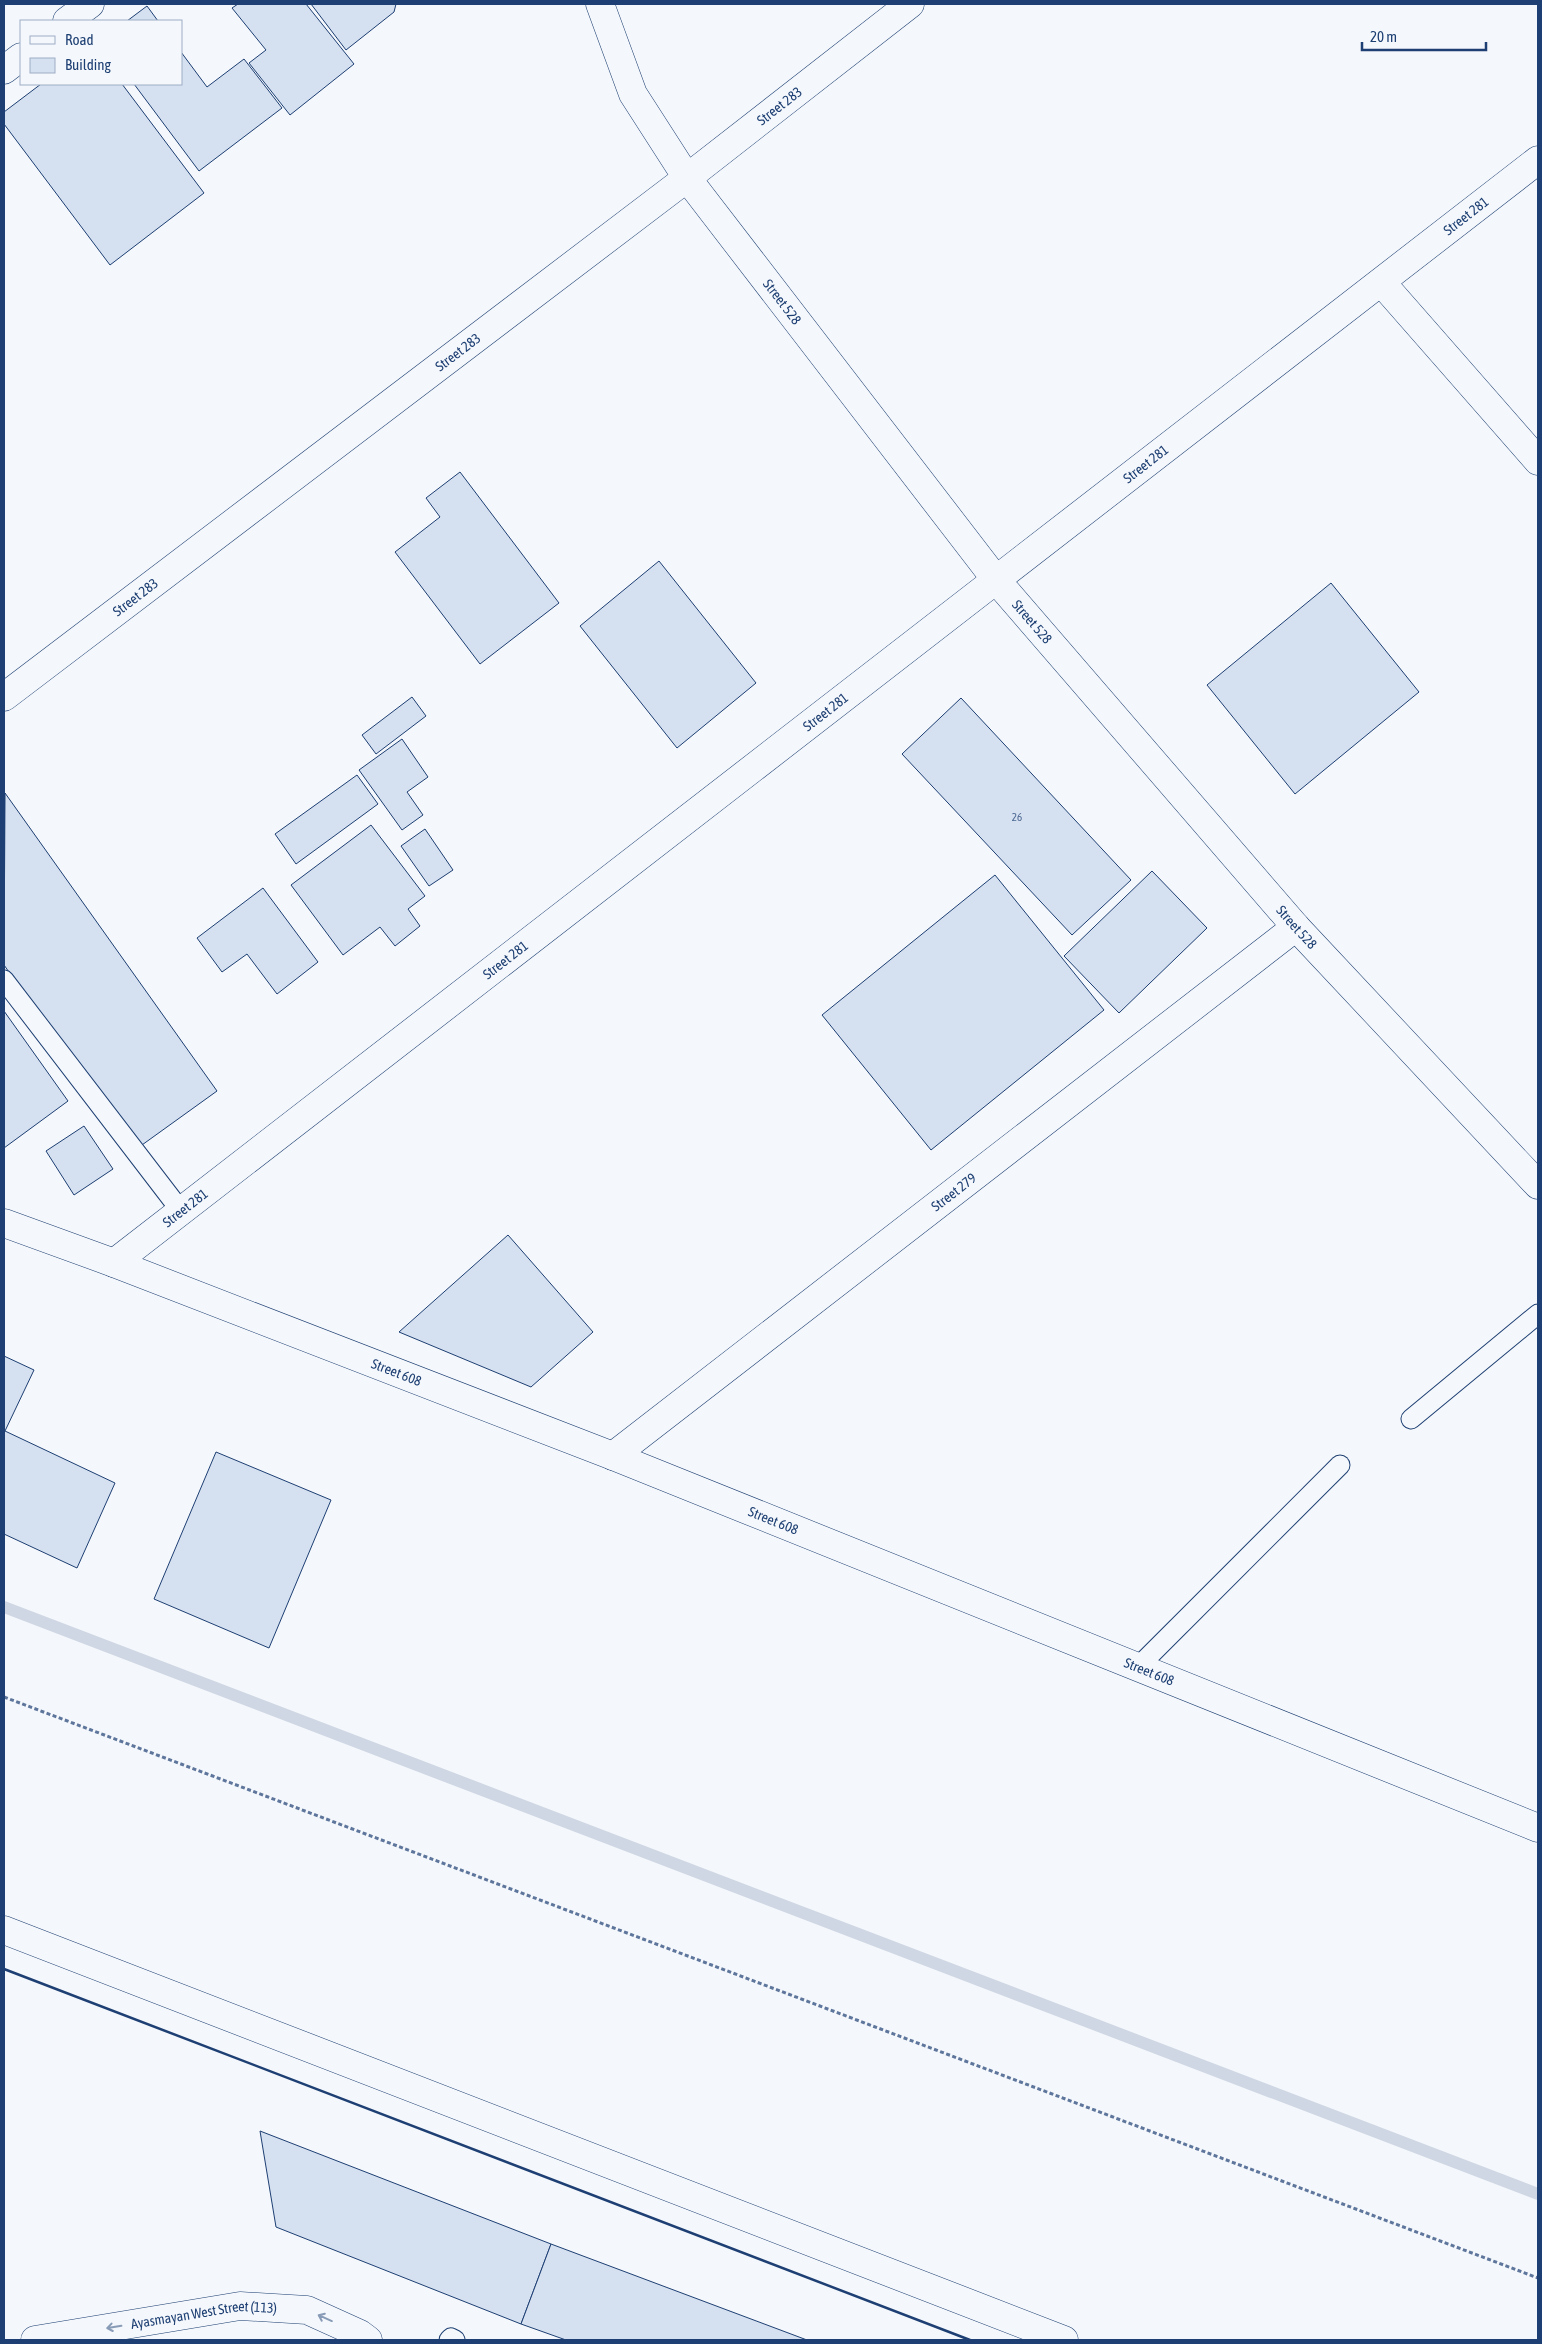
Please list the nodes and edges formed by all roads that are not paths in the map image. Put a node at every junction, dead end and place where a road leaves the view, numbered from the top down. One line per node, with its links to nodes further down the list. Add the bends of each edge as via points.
1 (600, 4): 6 (street, Street 528, via 633,94)
2 (910, 4): 6 (street, Street 283)
3 (20, 58): 4 (street)
4 (4, 70)
5 (1538, 160): 7 (street, Street 281)
6 (686, 178): 9 (street, Street 528); 10 (street, Street 283)
7 (1382, 283): 8 (street); 9 (street, Street 281)
8 (1538, 461)
9 (997, 581): 11 (street, Street 528); 14 (street, Street 281)
10 (4, 697)
11 (1296, 927): 13 (street, Street 528); 19 (street, Street 279)
12 (4, 980): 14 (lane)
13 (1538, 1185)
14 (181, 1211): 16 (street, Street 281)
15 (4, 1223): 16 (street, Street 608)
16 (114, 1263): 19 (street, Street 608)
17 (1538, 1314): 18 (lane)
18 (1411, 1419)
19 (613, 1456): 21 (street, Street 608)
20 (1340, 1465): 21 (lane)
21 (1138, 1667): 22 (street, Street 608)
22 (1538, 1828)
23 (4, 1930): 28 (street)
24 (35, 2340): 25 (street, Ayasmayan West Street (113), one-way to 24, via 307,2310 240,2306)
25 (368, 2340)
26 (448, 2340): 27 (lane)
27 (456, 2340)
28 (1064, 2340)

